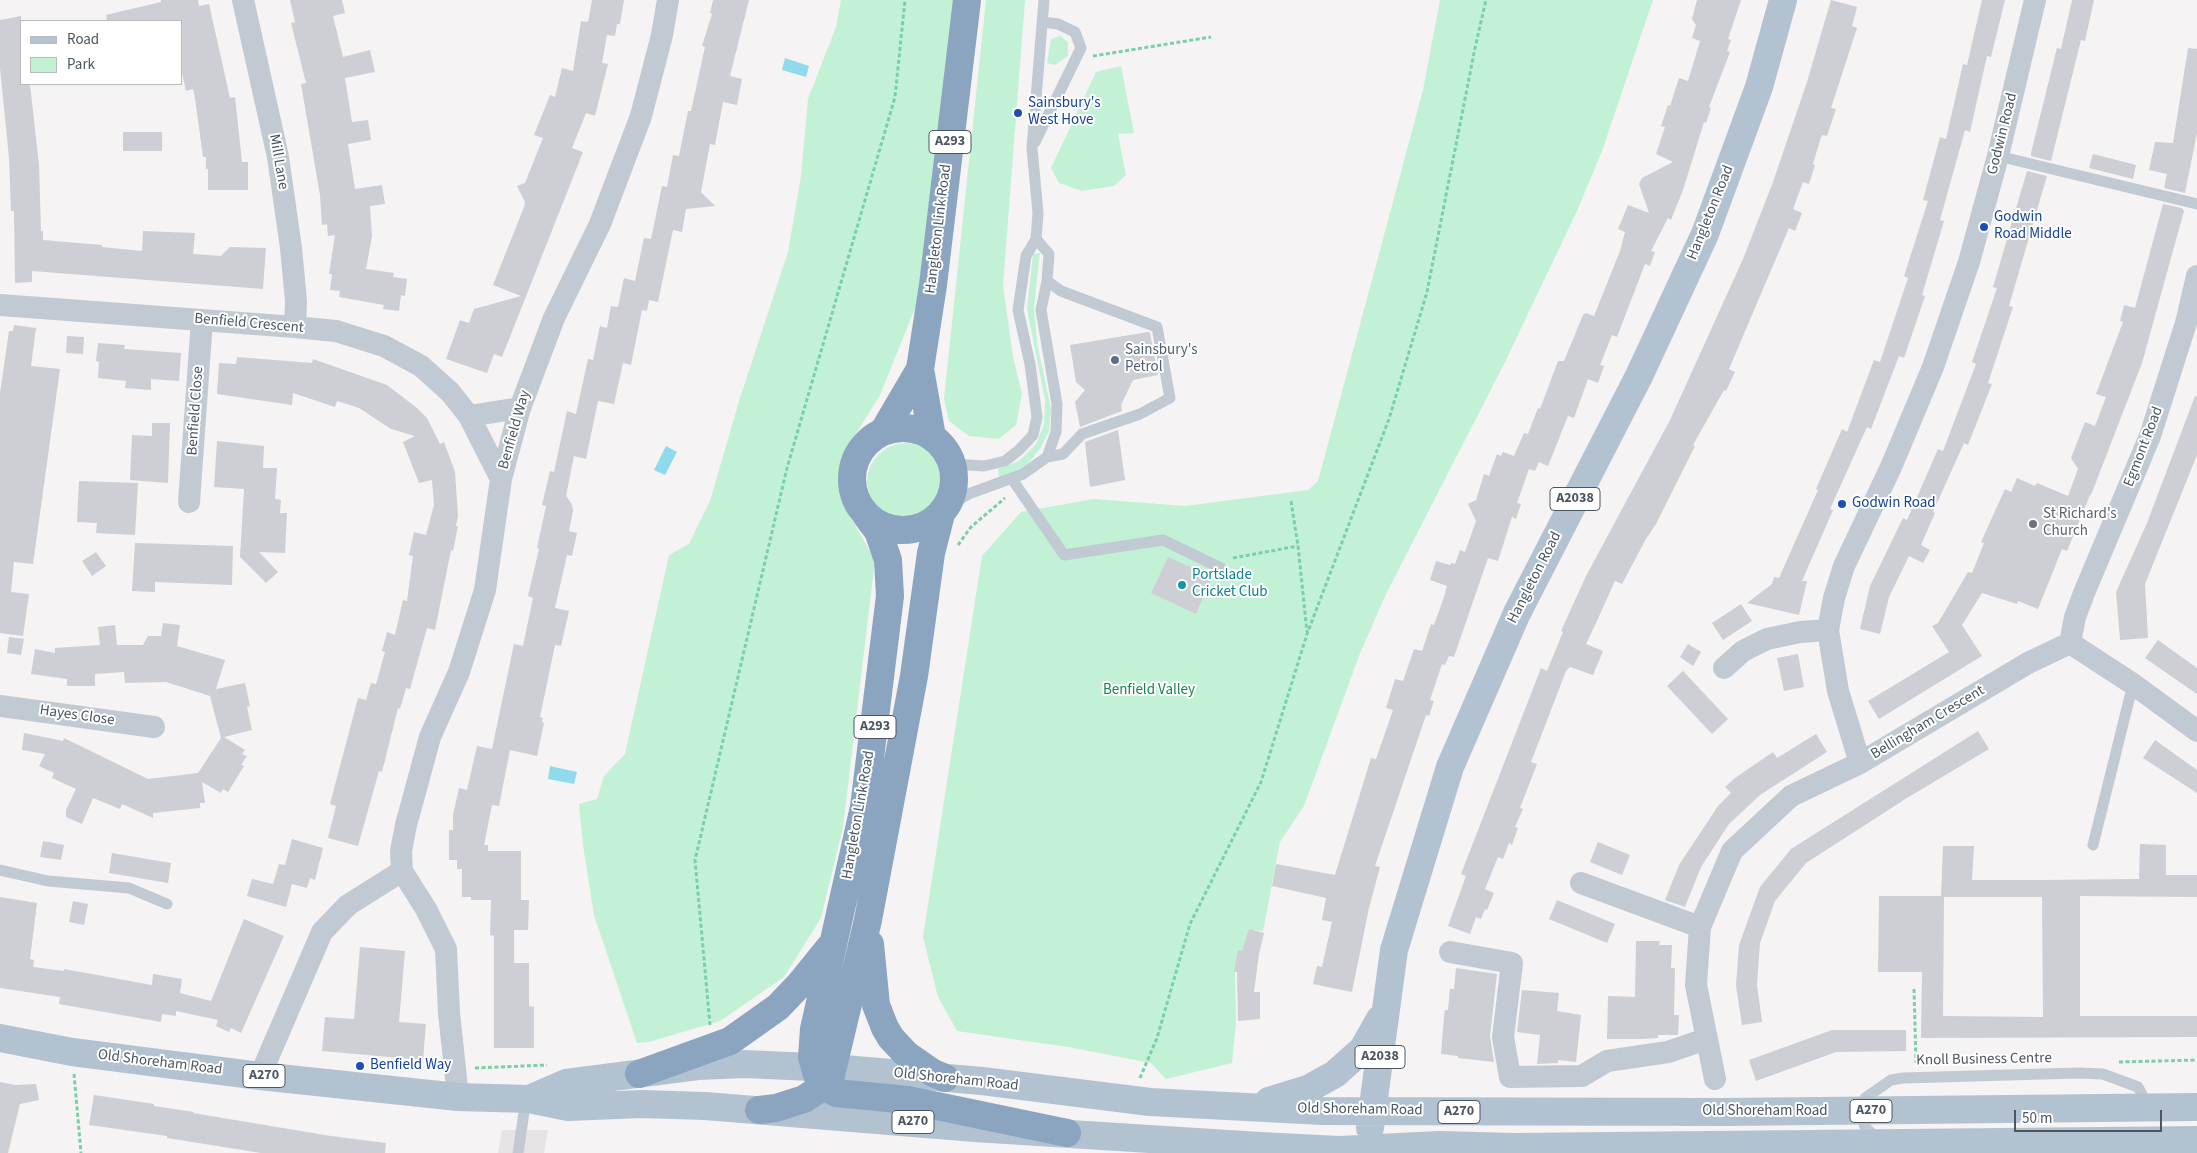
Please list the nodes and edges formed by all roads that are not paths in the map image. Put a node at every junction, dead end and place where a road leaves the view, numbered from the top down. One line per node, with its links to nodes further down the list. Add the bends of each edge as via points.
1 (243, 0): 16 (street, Mill Lane, via 278,157 291,248)
2 (668, 0): 18 (street, Benfield Way, via 640,116 600,224 554,318)
3 (967, 0): 17 (highway, Hangleton Link Road / A293)
4 (1044, 0): 7 (lane)
5 (1782, 0): 47 (main road, Hangleton Road / A2038, via 1759,87 1705,234 1639,376 1516,613 1450,767 1394,950)
6 (2034, 0): 9 (street, Godwin Road)
7 (1043, 22): 8 (lane); 8 (lane, via 1058,24 1075,32 1081,48)
8 (1032, 148): 11 (lane, via 1038,213)
9 (1998, 156): 10 (lane); 30 (street, Godwin Road, via 1969,262 1933,367 1844,566)
10 (2197, 204)
11 (1036, 238): 13 (lane, via 1049,254); 23 (lane, via 1026,256 1018,310 1037,416 1032,435 1005,461 984,466)
12 (2197, 276): 31 (street, Egmont Road, via 2186,323 2150,436 2081,601)
13 (1047, 281): 22 (lane, via 1042,310 1057,404 1056,432); 22 (lane, via 1061,291 1157,327 1170,398 1140,414 1082,434 1063,454)
14 (0, 304): 15 (street, Benfield Crescent)
15 (202, 320): 16 (street, Benfield Crescent); 26 (street, Benfield Close)
16 (295, 327): 19 (street, Benfield Crescent, via 336,332 384,346 421,366 450,392)
17 (920, 369): 20 (highway, Hangleton Link Road / A293); 21 (highway, Hangleton Link Road / A293)
18 (520, 408): 19 (street); 24 (street, Benfield Way)
19 (469, 416): 24 (street, Benfield Crescent)
20 (883, 432): 21 (highway, via 915,429); 28 (highway, via 868,442 852,472 852,489)
21 (932, 437): 23 (highway)
22 (1047, 457): 25 (lane)
23 (952, 464): 27 (highway, via 951,498)
24 (501, 479): 40 (street, Benfield Way, via 484,590 459,672 430,737 406,825 401,851)
25 (1012, 479): 27 (lane, via 971,493); 29 (lane, via 1064,555 1164,540)
26 (190, 502)
27 (944, 510): 28 (highway, via 926,525 909,530 879,525); 43 (highway, Hangleton Link Road / A293, via 931,553 914,676)
28 (866, 515): 45 (highway, Hangleton Link Road / A293, via 878,531 888,560 890,596 864,807)
29 (1221, 568)
30 (1828, 630): 32 (street, via 1767,639 1743,652); 37 (street, Godwin Road, via 1838,691)
31 (2070, 643): 33 (street); 37 (street, Bellingham Crescent, via 2028,663)
32 (1724, 668)
33 (2132, 684): 36 (street); 38 (lane)
34 (0, 706): 35 (street, Hayes Close)
35 (154, 727)
36 (2197, 731)
37 (1860, 763): 44 (street, Bellingham Crescent, via 1791,796 1732,851)
38 (2093, 845)
39 (0, 870): 42 (lane, via 48,880 129,888)
40 (402, 871): 52 (street, via 348,905 322,932); 55 (street, via 446,949)
41 (1581, 884): 44 (street)
42 (167, 904)
43 (868, 920): 50 (highway, Hangleton Link Road / A293); 53 (highway, A293, via 872,986 880,1017 898,1046 919,1064)
44 (1700, 927): 49 (street, Bellingham Crescent, via 1696,985)
45 (833, 942): 50 (highway, Hangleton Link Road / A293, via 812,1046); 51 (highway, A293, via 799,985 750,1028 708,1051)
46 (1450, 952): 49 (street, via 1512,963 1503,1037 1510,1076 1582,1076 1607,1062 1668,1052)
47 (1387, 1004): 57 (main road, via 1376,1030 1363,1049 1324,1082 1288,1097); 61 (main road, Hangleton Road / A2038)
48 (0, 1038): 52 (main road, Old Shoreham Road / A270, via 72,1052)
49 (1706, 1039): 54 (street, Bellingham Crescent)
50 (824, 1073): 51 (main road, Old Shoreham Road / A270, via 722,1064); 53 (main road, Old Shoreham Road / A270); 60 (highway, via 810,1095 790,1104); 63 (highway, via 836,1093 908,1100)
51 (639, 1074): 56 (main road, Old Shoreham Road / A270, via 566,1083)
52 (260, 1076): 55 (main road, Old Shoreham Road / A270)
53 (945, 1078): 57 (main road, Old Shoreham Road / A270, via 1112,1098)
54 (1715, 1079)
55 (458, 1098): 56 (main road, Old Shoreham Road / A270)
56 (527, 1099): 60 (main road, Old Shoreham Road / A270, via 568,1107 642,1104); 67 (lane)
57 (1226, 1107): 61 (main road, Old Shoreham Road / A270)
58 (2197, 1107): 59 (main road, Old Shoreham Road / A270)
59 (2149, 1108): 62 (main road, Old Shoreham Road / A270); 62 (lane, Knoll Business Centre, via 2138,1087 2103,1074 1916,1076 1890,1080 1865,1098)
60 (759, 1110): 63 (main road, Old Shoreham Road / A270)
61 (1372, 1110): 62 (main road, Old Shoreham Road / A270); 66 (main road, Hangleton Road / A2038)
62 (1860, 1112): 65 (lane, via 1866,1127)
63 (1067, 1134): 66 (main road, Old Shoreham Road / A270)
64 (2197, 1140): 65 (main road, Old Shoreham Road / A270)
65 (1882, 1144): 66 (main road, Old Shoreham Road / A270, via 1439,1145)
66 (1366, 1149)
67 (518, 1153)

